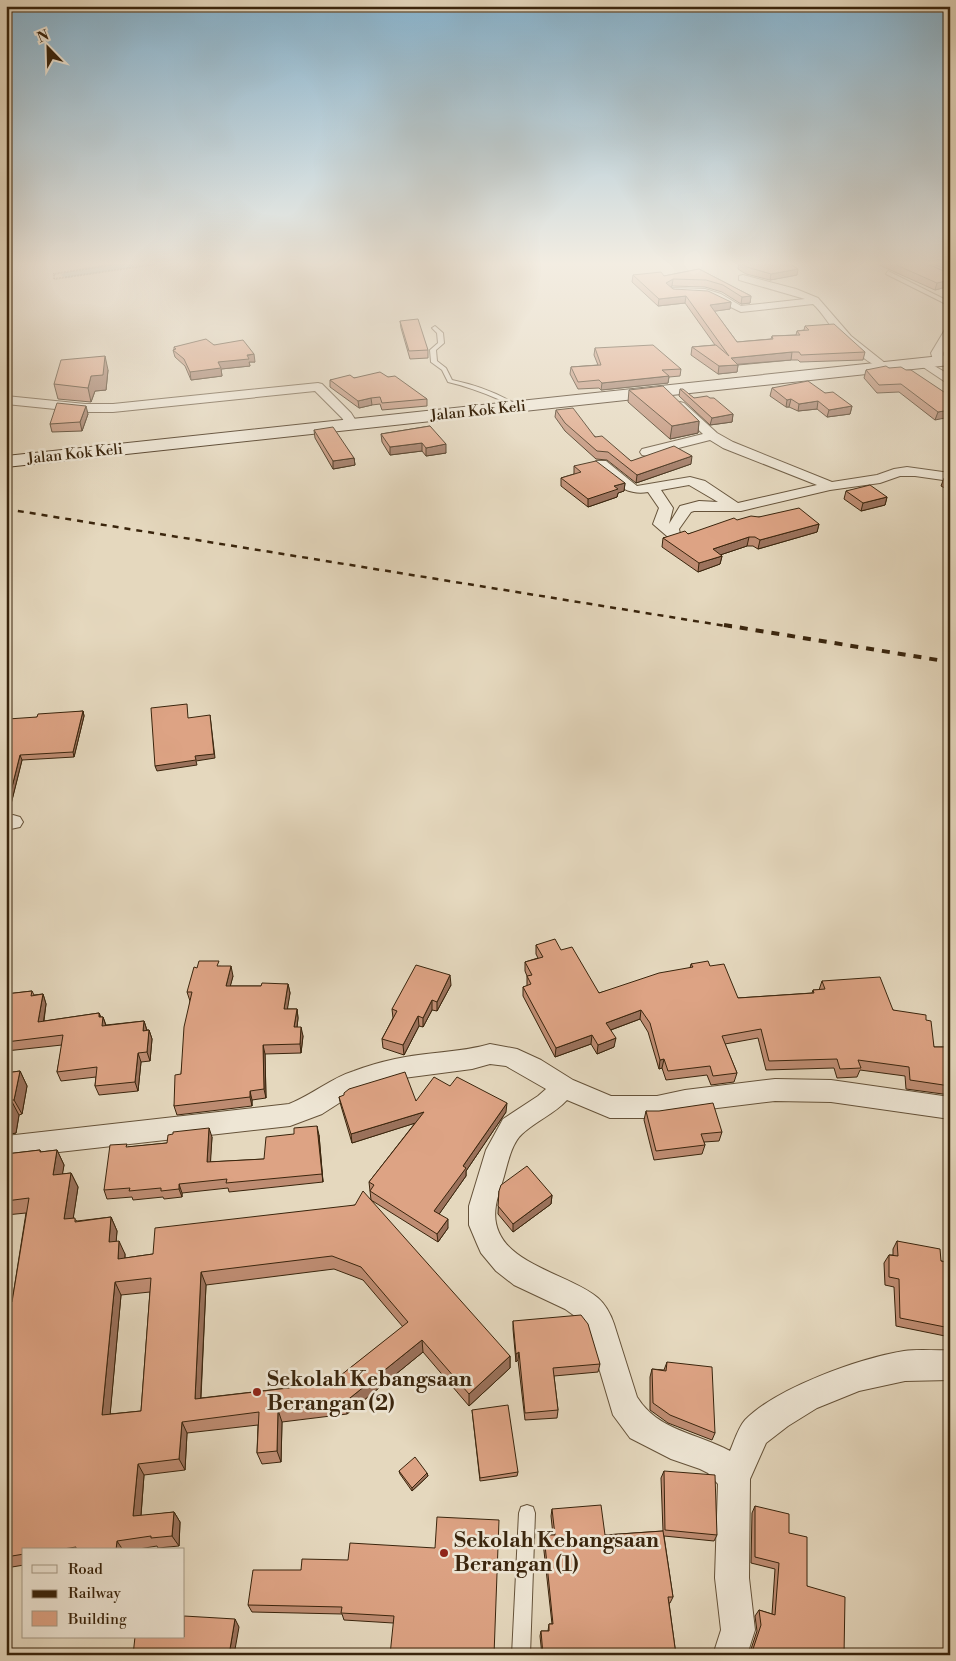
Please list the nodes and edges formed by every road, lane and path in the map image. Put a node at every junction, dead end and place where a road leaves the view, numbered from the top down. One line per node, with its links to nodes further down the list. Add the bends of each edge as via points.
1 (441, 342): 9 (lane, via 433,350 434,362 444,369 450,381 502,398)
2 (853, 342): 5 (street)
3 (944, 342): 4 (street)
4 (937, 361): 5 (street, Jalan Kok Keli); 6 (street)
5 (884, 367): 7 (street, Jalan Kok Keli)
6 (950, 381)
7 (664, 391): 9 (street, Jalan Kok Keli); 11 (street)
8 (6, 400): 10 (street, via 113,408 318,387)
9 (517, 407): 10 (street, Jalan Kok Keli)
10 (352, 424): 13 (street, Jalan Kok Keli)
11 (712, 436): 12 (street); 16 (street)
12 (646, 452)
13 (6, 462)
14 (601, 464): 17 (street, via 632,489)
15 (950, 477): 16 (street, via 912,470 880,479)
16 (830, 486): 18 (street)
17 (652, 488): 18 (street, via 690,481 733,506); 18 (street, via 666,508 660,524 673,534 672,528 692,506)
18 (741, 507)
19 (564, 1086): 20 (street, via 610,1107 657,1107 775,1090 831,1091); 21 (street, via 509,1056 490,1054 396,1069 354,1081 313,1106 290,1115); 23 (street, via 546,1104 512,1127 499,1150 482,1206 483,1225 506,1262 524,1275 575,1299 600,1324 624,1404 641,1427 682,1448 720,1462)
20 (950, 1108)
21 (6, 1147)
22 (950, 1365): 23 (street, via 906,1366 859,1376 807,1397 755,1432)
23 (734, 1478): 26 (street, via 732,1578 738,1630)
24 (527, 1513): 25 (lane)
25 (521, 1655)
26 (730, 1655)

